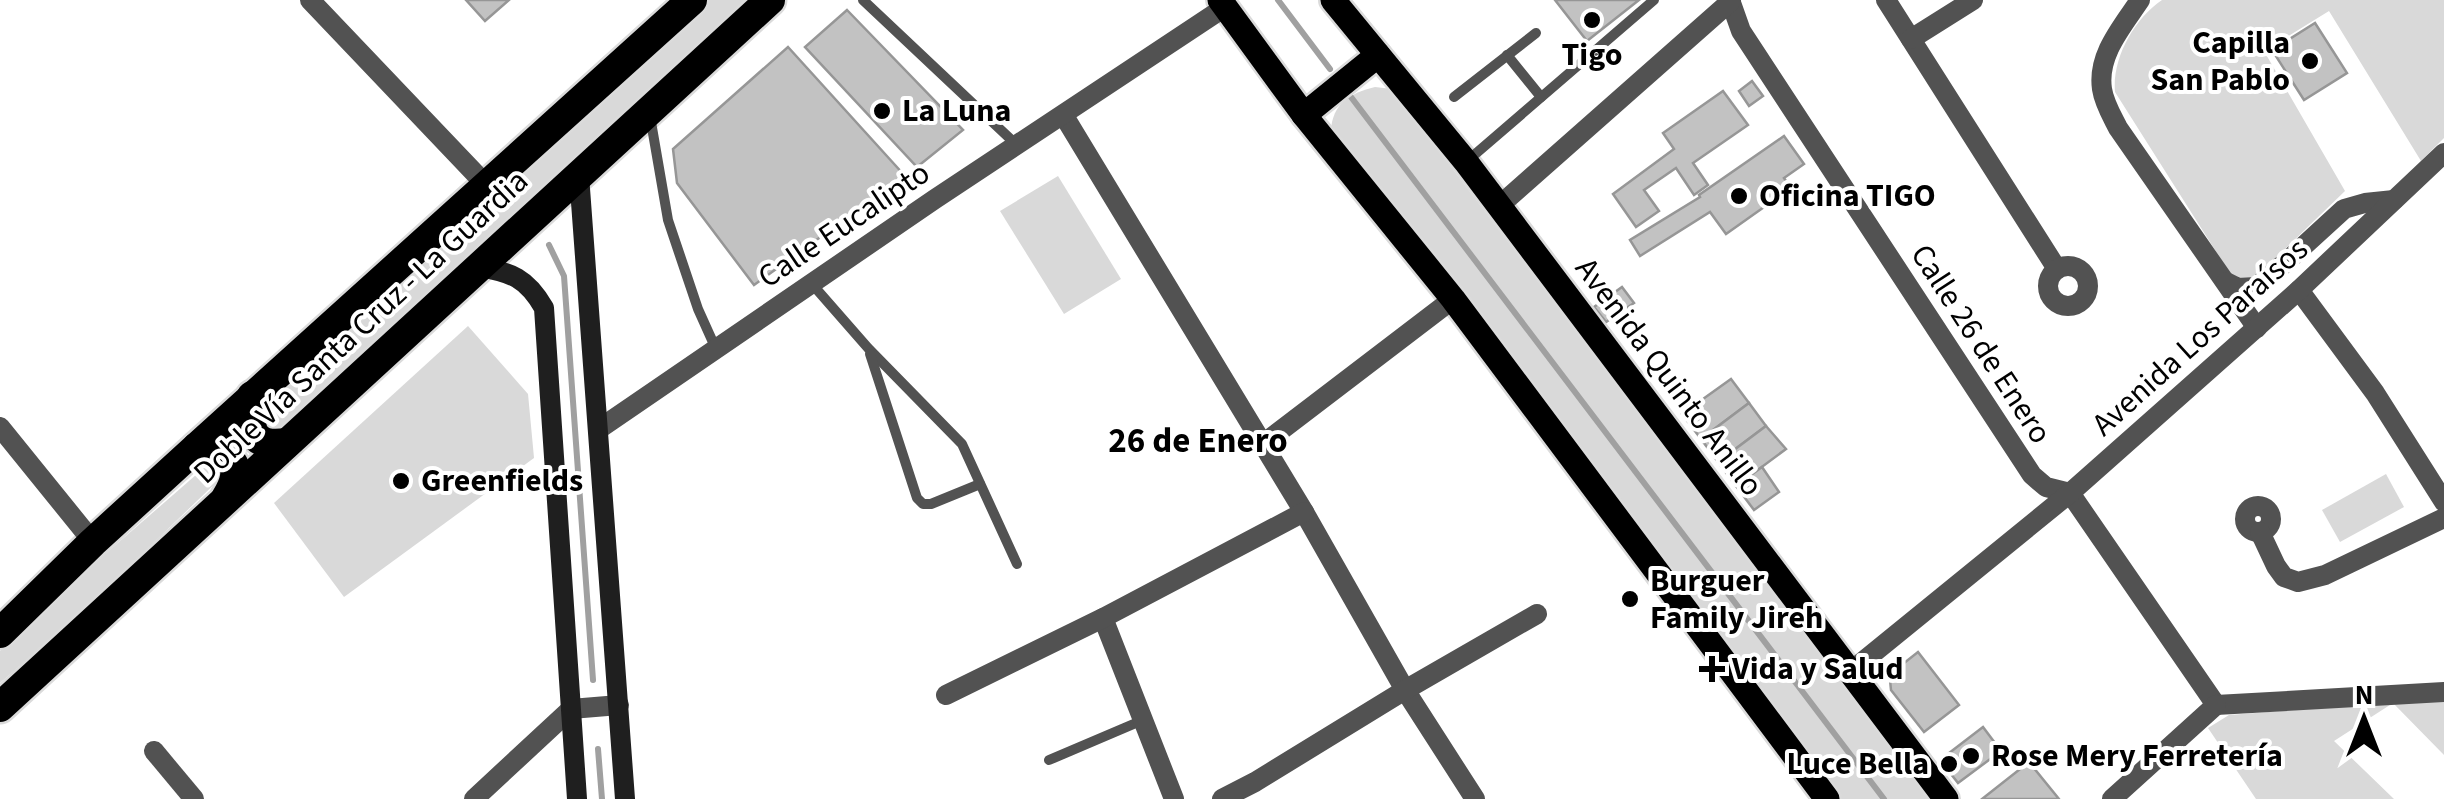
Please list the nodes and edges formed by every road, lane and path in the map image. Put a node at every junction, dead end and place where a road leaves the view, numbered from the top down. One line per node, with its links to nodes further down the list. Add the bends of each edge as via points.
1 (310, 0): 25 (street)
2 (692, 0): 25 (highway, Doble Vía Santa Cruz - La Guardia)
3 (770, 0): 18 (highway, Doble Vía Santa Cruz - La Guardia)
4 (863, 0): 21 (lane)
5 (1333, 0): 14 (main road, Avenida Quinto Anillo)
6 (1654, 0): 17 (lane)
7 (1883, 0): 13 (street)
8 (1973, 0): 13 (street)
9 (2140, 0): 30 (street, via 2105,54 2105,101)
10 (1731, 1): 27 (street); 44 (street, Calle 26 de Enero, via 1741,31 2032,476)
11 (1223, 4): 19 (main road); 20 (street, Calle Eucalipto)
12 (1536, 33): 15 (lane)
13 (1911, 39): 29 (street)
14 (1378, 55): 19 (main road); 23 (main road, Avenida Quinto Anillo)
15 (1507, 55): 16 (lane); 17 (lane)
16 (1454, 97)
17 (1542, 97): 23 (lane)
18 (648, 110): 24 (highway, Doble Vía Santa Cruz - La Guardia); 36 (lane, via 668,220)
19 (1304, 114): 33 (main road)
20 (1064, 116): 21 (street, Calle Eucalipto); 41 (street)
21 (1018, 146): 31 (street, Calle Eucalipto)
22 (2444, 152): 26 (street, Avenida Los Paraísos)
23 (1466, 162): 27 (main road, Avenida Quinto Anillo)
24 (579, 174): 28 (highway, Doble Vía Santa Cruz - La Guardia); 39 (street)
25 (488, 187): 37 (highway, Doble Vía Santa Cruz - La Guardia)
26 (2394, 200): 30 (street, via 2344,209 2256,287); 32 (street, Avenida Los Paraísos)
27 (1500, 206): 55 (main road, Avenida Quinto Anillo)
28 (478, 267): 40 (highway, Doble Vía Santa Cruz - La Guardia); 62 (street, via 518,278 544,308)
29 (2056, 269)
30 (2226, 282): 34 (street)
31 (812, 283): 35 (lane); 36 (street, Calle Eucalipto)
32 (2299, 290): 34 (street, Avenida Los Paraísos); 46 (street)
33 (1454, 299): 41 (street); 74 (main road)
34 (2257, 328): 44 (street, Avenida Los Paraísos)
35 (868, 348): 43 (lane, via 962,444); 43 (lane, via 917,498 930,504)
36 (716, 349): 39 (street, Calle Eucalipto)
37 (252, 396): 40 (highway, via 254,436 271,445); 42 (highway, Doble Vía Santa Cruz - La Guardia)
38 (0, 426): 50 (street)
39 (599, 429): 60 (street)
40 (287, 443): 45 (highway, Doble Vía Santa Cruz - La Guardia)
41 (1262, 444): 47 (street)
42 (196, 446): 45 (highway, via 230,458 236,475); 50 (highway, Doble Vía Santa Cruz - La Guardia)
43 (980, 484): 51 (lane)
44 (2070, 493): 55 (street, Avenida Los Paraísos); 59 (street, Calle 26 de Enero)
45 (224, 500): 61 (highway, Doble Vía Santa Cruz - La Guardia)
46 (2444, 502)
47 (1304, 512): 53 (street); 56 (street)
48 (2444, 518): 49 (street, via 2298,582 2284,577)
49 (2260, 532)
50 (93, 542): 54 (highway, Doble Vía Santa Cruz - La Guardia)
51 (1017, 564)
52 (1537, 614): 56 (street)
53 (1103, 618): 58 (street); 63 (street)
54 (0, 633)
55 (1850, 672): 75 (main road, Avenida Quinto Anillo)
56 (1406, 690): 66 (street); 73 (street)
57 (2444, 692): 59 (street)
58 (946, 695)
59 (2216, 704): 76 (street)
60 (619, 705): 62 (street); 70 (street)
61 (0, 707)
62 (571, 710): 68 (street); 69 (street)
63 (1144, 720): 65 (lane); 71 (street)
64 (154, 751): 67 (street)
65 (1050, 760)
66 (1259, 791): 72 (street)
67 (194, 799)
68 (474, 799)
69 (577, 799)
70 (625, 799)
71 (1174, 799)
72 (1222, 799)
73 (1475, 799)
74 (1827, 799)
75 (1946, 799)
76 (2112, 799)

